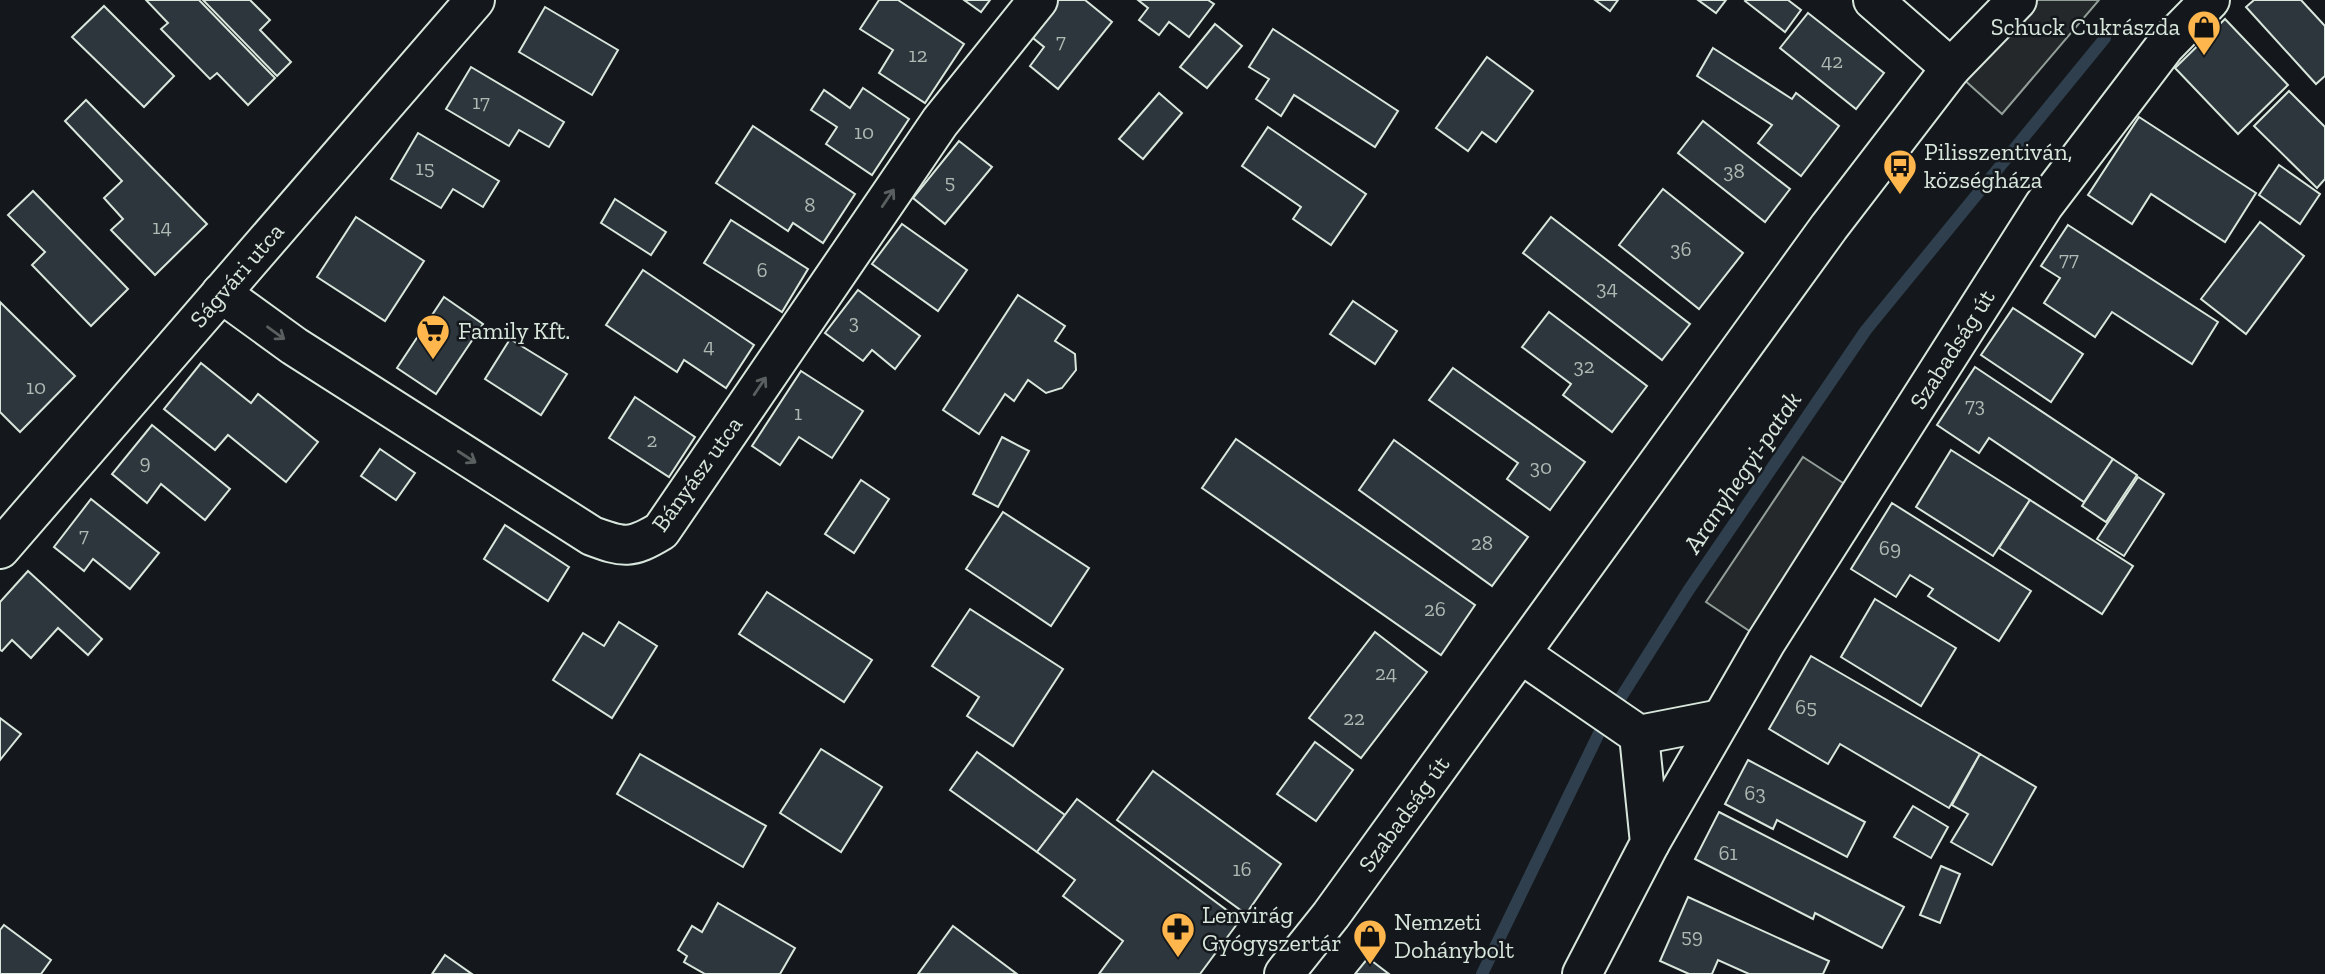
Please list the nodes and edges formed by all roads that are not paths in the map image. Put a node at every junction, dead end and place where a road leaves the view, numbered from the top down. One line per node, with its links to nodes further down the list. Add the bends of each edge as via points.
1 (475, 0): 7 (street, Ságvári utca)
2 (1038, 0): 7 (street, Bányász utca, one-way to 2, via 293,346 592,536 616,545 639,544 662,531 940,122)
3 (1872, 0): 6 (street)
4 (2017, 0): 6 (street, Szabadság út)
5 (2210, 0): 10 (street, Szabadság út, via 2165,46 2044,205)
6 (1951, 68): 9 (street, Szabadság út, via 1829,227)
7 (221, 293): 8 (street, Ságvári utca)
8 (0, 549)
9 (1521, 654): 11 (street); 13 (street, Szabadság út)
10 (1721, 719): 11 (street); 12 (street, Szabadság út)
11 (1633, 732): 12 (street)
12 (1650, 843): 14 (street, Szabadság út)
13 (1284, 974)
14 (1583, 974)

